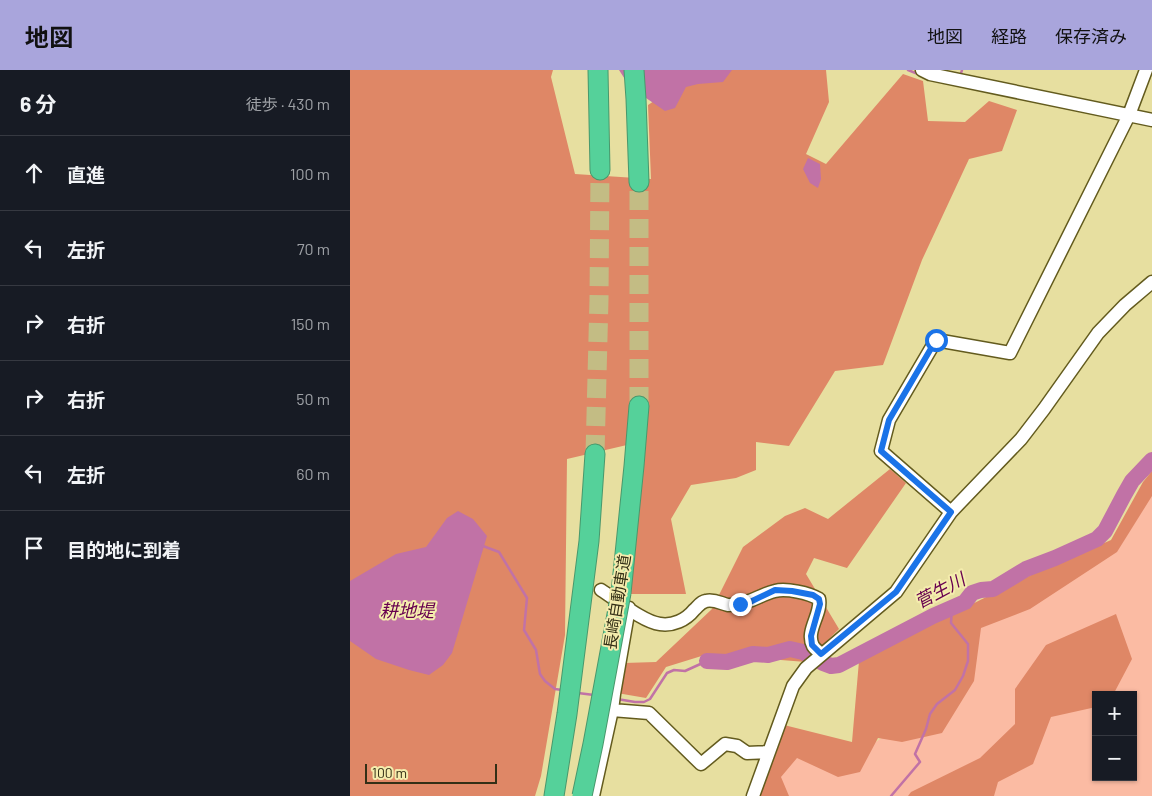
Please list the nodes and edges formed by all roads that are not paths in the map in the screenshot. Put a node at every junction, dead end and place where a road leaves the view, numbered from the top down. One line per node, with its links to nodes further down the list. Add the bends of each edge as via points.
1 (598, 70): 7 (highway)
2 (634, 70): 8 (highway)
3 (922, 70): 5 (street)
4 (1146, 70): 5 (street)
5 (1129, 115): 6 (street); 12 (street, via 1010,353 936,340 889,420 881,451)
6 (1152, 120)
7 (600, 170)
8 (639, 182)
9 (1152, 282): 12 (street, via 1098,333 1020,439)
10 (638, 406): 14 (highway, 長崎自動車道)
11 (595, 454): 18 (highway, 長崎自動車道, via 589,541)
12 (951, 512): 15 (street, via 896,592)
13 (602, 590): 14 (street)
14 (625, 601): 15 (street, via 646,620 672,624 683,620 707,600 740,604 775,590 813,595 820,604 811,636 812,645); 16 (street); 19 (highway, 長崎自動車道, bridge)
15 (821, 654): 17 (street, via 793,686)
16 (612, 710): 17 (street, via 649,713 702,764 725,744 737,746 747,753); 20 (street)
17 (769, 752): 21 (street)
18 (554, 796)
19 (582, 796)
20 (593, 796)
21 (753, 796)

